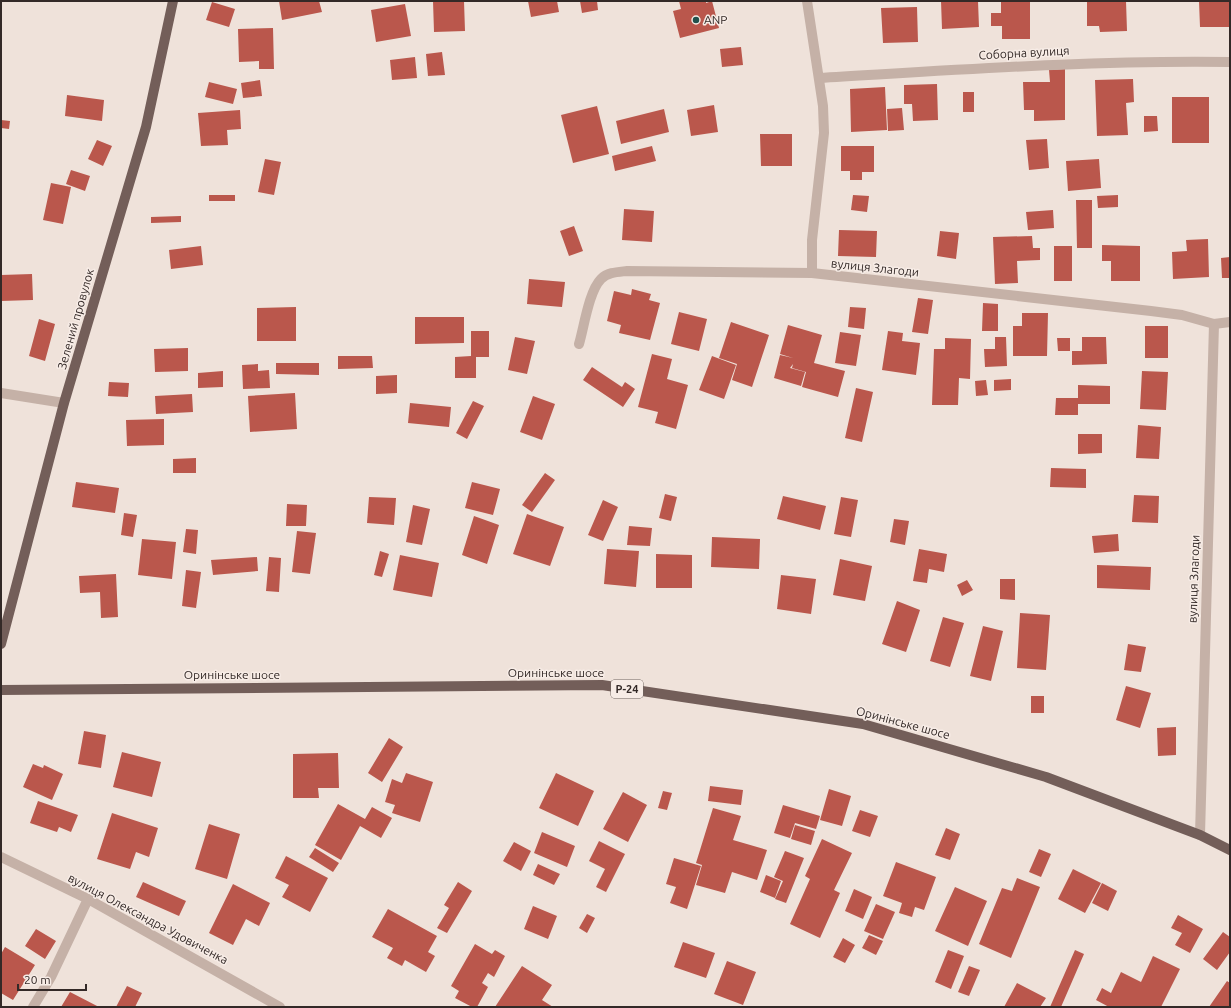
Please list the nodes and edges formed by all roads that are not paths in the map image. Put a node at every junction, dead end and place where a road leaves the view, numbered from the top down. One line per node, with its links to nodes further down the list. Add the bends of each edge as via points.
1 (173, 1): 10 (main road, Зелений провулок, via 146,127)
2 (807, 1): 4 (street)
3 (1230, 62): 4 (street, Соборна вулиця, via 1052,64)
4 (820, 78): 5 (street, via 824,133 812,240)
5 (812, 273): 7 (street, вулиця Злагоди, via 1151,311 1182,315); 8 (street, вулиця Злагоди, via 609,274 594,288)
6 (1230, 322): 7 (street, вулиця Злагоди)
7 (1214, 324): 13 (street, вулиця Злагоди)
8 (579, 344)
9 (1, 393): 10 (street)
10 (64, 403): 11 (main road, Зелений провулок)
11 (1, 644)
12 (1, 690): 13 (main road, Оринінське шосе / Р-24, via 602,686 863,724 1046,776)
13 (1200, 835): 14 (main road, Оринінське шосе / Р-24)
14 (1230, 850)
15 (1, 858): 16 (street, вулиця Олександра Удовиченка)
16 (88, 899): 17 (street, via 51,977); 18 (street, вулиця Олександра Удовиченка)
17 (33, 1007)
18 (280, 1007)

